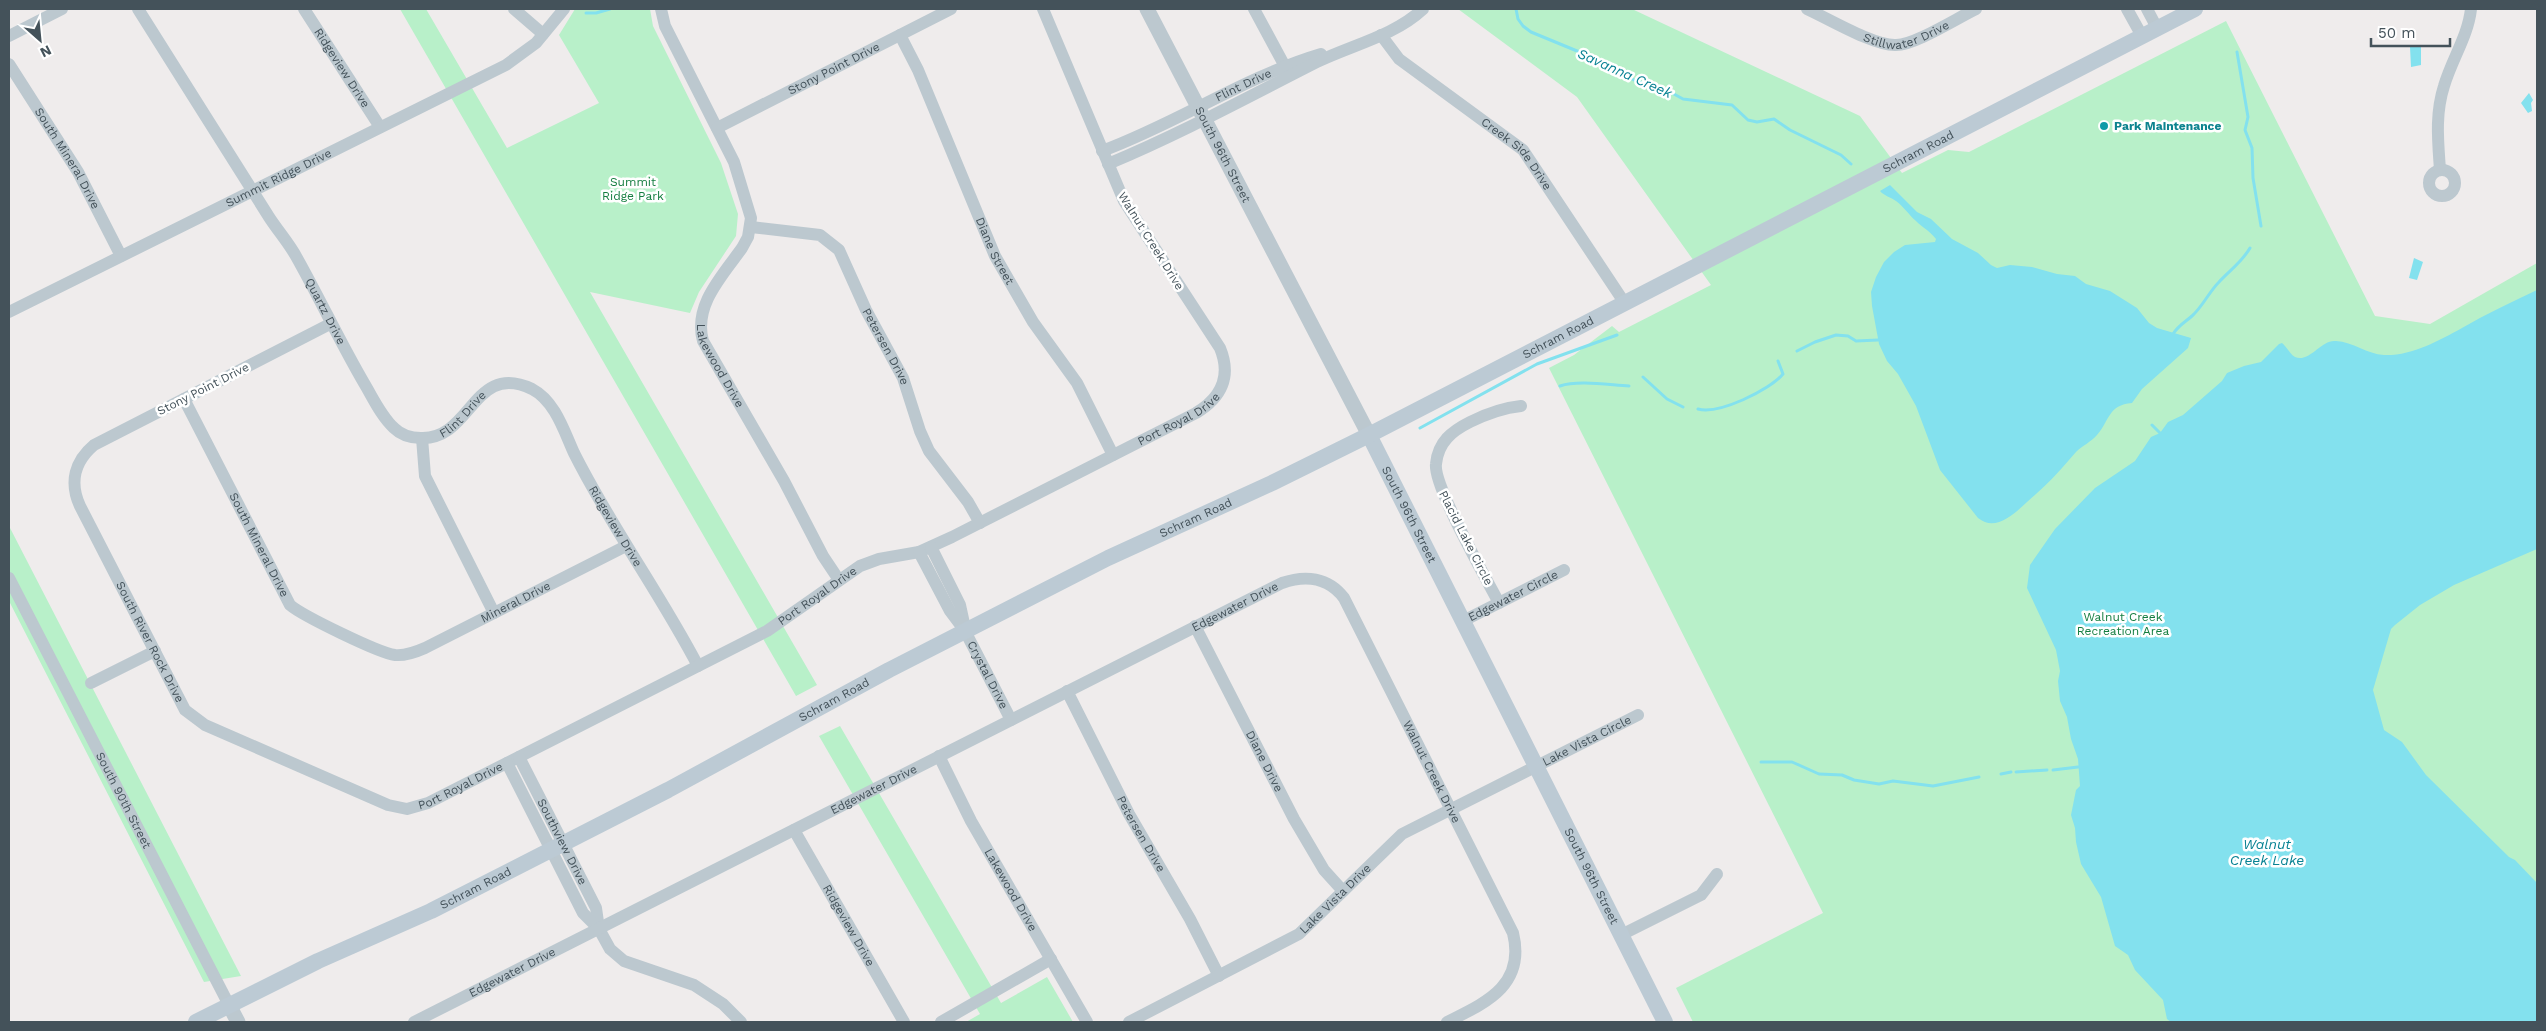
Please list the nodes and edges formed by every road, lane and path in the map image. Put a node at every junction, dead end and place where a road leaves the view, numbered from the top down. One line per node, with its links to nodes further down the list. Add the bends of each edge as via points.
1 (62, 9): 23 (street)
2 (138, 9): 33 (street, Quartz Drive)
3 (304, 9): 28 (street, Ridgeview Drive)
4 (514, 9): 20 (street)
5 (556, 9): 20 (street)
6 (564, 9): 20 (street)
7 (661, 9): 29 (street, via 665,26)
8 (951, 9): 21 (street, Stony Point Drive)
9 (1043, 9): 30 (street, Walnut Creek Drive)
10 (1146, 9): 27 (street, South 96th Street)
11 (1254, 9): 26 (street)
12 (1423, 9): 22 (street, Flint Drive)
13 (1807, 9): 14 (street, Stillwater Drive, via 1876,41 1897,45)
14 (1976, 9)
15 (2128, 9): 24 (street)
16 (2147, 9): 19 (street)
17 (2195, 9): 19 (main road, Schram Road)
18 (2472, 9): 32 (street, via 2437,115)
19 (2157, 28): 24 (main road, Schram Road)
20 (543, 34): 28 (street, Summit Ridge Drive, via 526,52 506,65)
21 (900, 35): 29 (street, Stony Point Drive); 45 (street, Diane Street, via 918,70 995,256 1033,322 1077,383)
22 (1381, 35): 26 (street, Flint Drive); 36 (street, Creek Side Drive, via 1399,59 1523,150)
23 (9, 36)
24 (2142, 36): 36 (main road, Schram Road)
25 (9, 64): 35 (street, South Mineral Drive, via 78,172)
26 (1287, 71): 27 (street, Flint Drive)
27 (1201, 114): 30 (street, Flint Drive); 31 (street, Flint Drive); 43 (street, South 96th Street)
28 (380, 127): 33 (street, Summit Ridge Drive)
29 (717, 128): 34 (street, via 750,209)
30 (1102, 151): 31 (street, Walnut Creek Drive)
31 (1108, 164): 39 (street, Walnut Creek Drive, via 1133,217 1220,348 1226,370)
32 (2440, 170)
33 (253, 190): 35 (street, Summit Ridge Drive); 38 (street, Quartz Drive, via 296,256)
34 (751, 227): 47 (street, Petersen Drive, via 820,235 839,250 869,316 903,378 929,451); 52 (street, Lakewood Drive, via 742,248 703,309 701,334)
35 (121, 256): 37 (street, Summit Ridge Drive)
36 (1624, 302): 43 (main road, Schram Road)
37 (9, 312)
38 (330, 324): 41 (street, Stony Point Drive); 44 (street, Quartz Drive, via 388,422 404,435)
39 (1223, 386): 45 (street, Port Royal Drive, via 1205,407)
40 (532, 390): 44 (street, Flint Drive, via 512,384 492,388 476,398 452,429 435,438); 48 (street, Ridgeview Drive, via 547,400)
41 (184, 399): 46 (street, Stony Point Drive, via 94,445); 60 (street, South Mineral Drive, via 290,605 304,616 349,636 394,655)
42 (1521, 406): 54 (street, Placid Lake Circle, via 1500,408 1454,430 1445,439 1436,466 1441,489)
43 (1369, 435): 56 (main road, South 96th Street); 58 (main road, Schram Road, via 1108,558)
44 (422, 438): 55 (street, via 425,476)
45 (1113, 455): 47 (street, Port Royal Drive)
46 (80, 460): 59 (street, South River Rock Drive, via 74,482 77,499)
47 (980, 523): 49 (street, Port Royal Drive)
48 (626, 546): 55 (street, Mineral Drive); 61 (street, Ridgeview Drive, via 676,624)
49 (925, 549): 52 (street, Port Royal Drive, via 869,562); 58 (street, Crystal Drive, via 960,605)
50 (1564, 570): 54 (street, Edgewater Circle)
51 (9, 578): 80 (street, South 90th Street)
52 (839, 580): 61 (street, Port Royal Drive, via 767,631)
53 (1335, 588): 57 (street, Edgewater Drive, via 1316,579 1290,580); 71 (street, Walnut Creek Drive, via 1348,606)
54 (1499, 602): 56 (street, Edgewater Circle)
55 (494, 613): 60 (street, Mineral Drive, via 426,648)
56 (1463, 621): 69 (main road, South 96th Street)
57 (1196, 626): 63 (street, Edgewater Drive); 75 (street, Diane Drive, via 1294,818 1324,870)
58 (965, 631): 65 (street, Crystal Drive); 73 (main road, Schram Road, via 743,751)
59 (155, 651): 62 (street); 70 (street, South River Rock Drive, via 185,710 197,720 388,805)
60 (403, 655)
61 (698, 666): 67 (street, Port Royal Drive)
62 (91, 683)
63 (1066, 692): 65 (street, Edgewater Drive); 79 (street, Petersen Drive)
64 (1638, 715): 69 (street, Lake Vista Circle)
65 (1011, 720): 66 (street, Edgewater Drive)
66 (939, 756): 72 (street, Edgewater Drive); 78 (street, Lakewood Drive, via 971,822)
67 (519, 757): 68 (street, Port Royal Drive); 73 (street, Southview Drive)
68 (507, 763): 70 (street, Port Royal Drive); 73 (street, Southview Drive)
69 (1536, 766): 71 (street, Lake Vista Drive); 77 (main road, South 96th Street)
70 (407, 809)
71 (1451, 809): 75 (street, Lake Vista Drive, via 1402,834); 89 (street, Walnut Creek Drive, via 1515,941 1509,978 1499,992)
72 (794, 830): 76 (street, Edgewater Drive); 85 (street, Ridgeview Drive)
73 (557, 846): 76 (street, Southview Drive, via 596,908); 80 (main road, Schram Road, via 431,911)
74 (1716, 874): 77 (street, via 1701,895)
75 (1343, 891): 79 (street, Lake Vista Drive, via 1299,934)
76 (599, 929): 83 (street, Edgewater Drive); 84 (street, Southview Drive, via 610,949 624,961 694,985 723,1004)
77 (1621, 935): 90 (main road, South 96th Street)
78 (1050, 959): 86 (street); 87 (street, Lakewood Drive)
79 (1219, 976): 88 (street, Lake Vista Drive)
80 (229, 1005): 81 (main road, Schram Road); 82 (street, South 90th Street)
81 (196, 1022)
82 (238, 1022)
83 (414, 1022)
84 (741, 1022)
85 (904, 1022)
86 (941, 1022)
87 (1087, 1022)
88 (1129, 1022)
89 (1447, 1022)
90 (1665, 1022)

